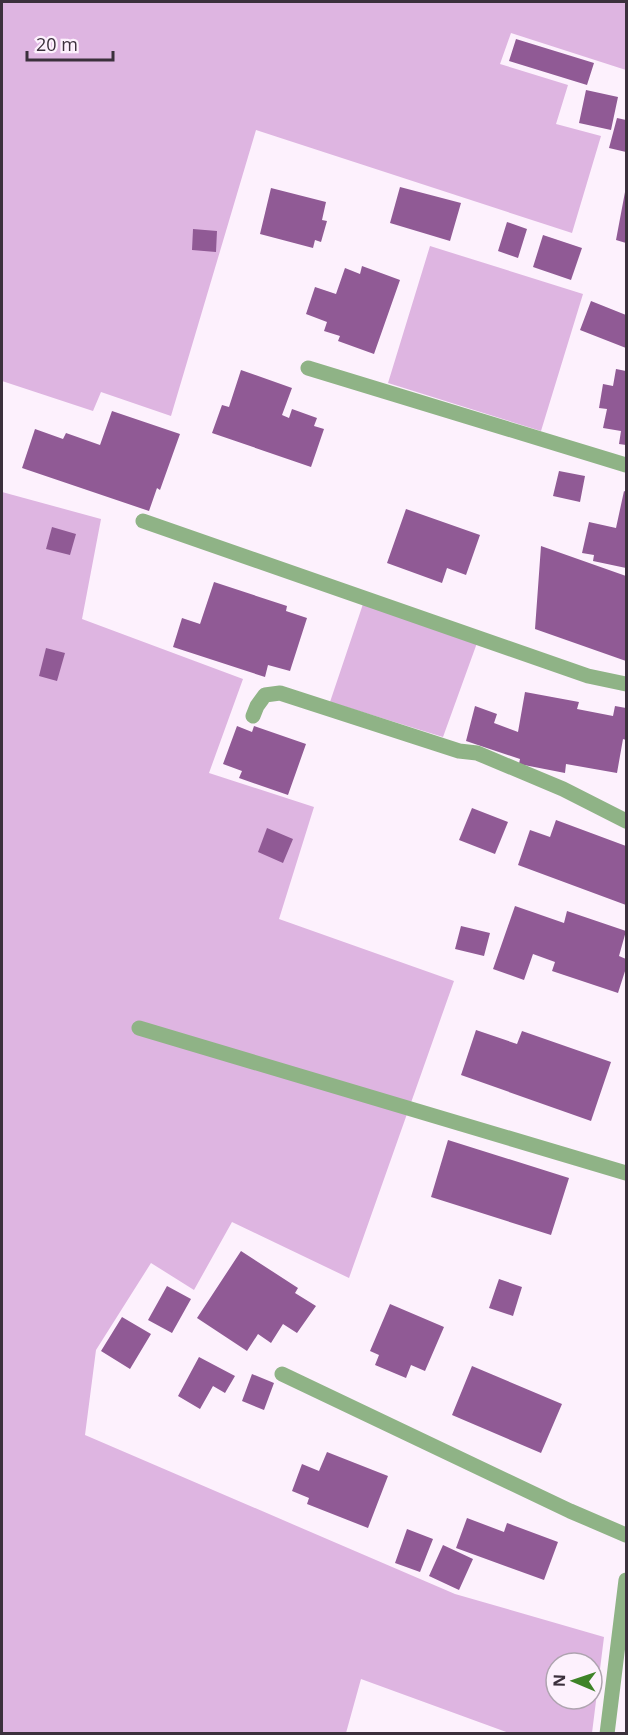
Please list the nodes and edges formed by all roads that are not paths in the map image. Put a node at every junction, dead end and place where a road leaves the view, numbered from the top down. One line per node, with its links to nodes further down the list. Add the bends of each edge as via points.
1 (308, 368): 2 (street)
2 (627, 465)
3 (143, 520): 4 (street, via 588,676)
4 (627, 684)
5 (253, 716): 6 (street, via 265,695 280,693 459,751 477,753)
6 (627, 820)
7 (139, 1028): 8 (street)
8 (627, 1173)
9 (282, 1374): 10 (street, via 570,1512)
10 (627, 1535)
11 (627, 1580): 12 (street)
12 (607, 1734)

